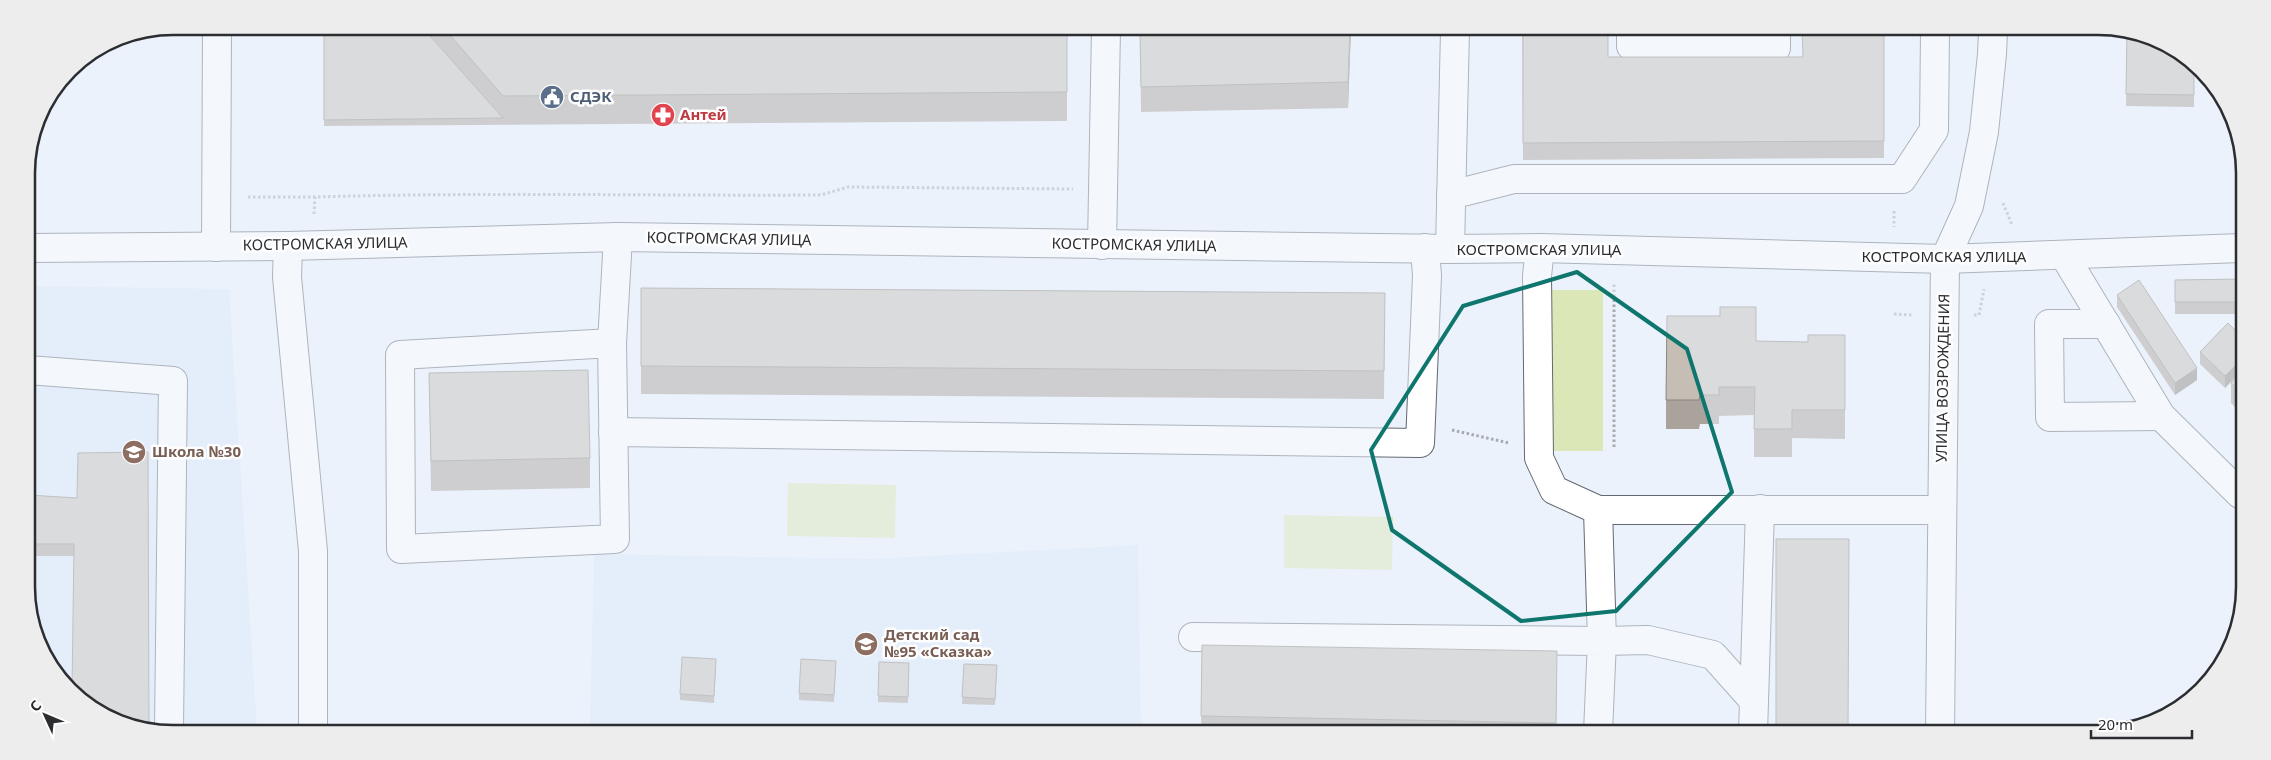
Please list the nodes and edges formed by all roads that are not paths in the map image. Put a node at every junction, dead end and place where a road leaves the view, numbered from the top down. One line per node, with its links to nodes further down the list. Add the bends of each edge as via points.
1 (217, 35): 12 (street)
2 (1106, 35): 10 (street)
3 (1455, 35): 8 (street)
4 (1630, 35): 5 (street, via 1630,46 1776,48)
5 (1776, 35)
6 (1935, 35): 8 (street, via 1934,130 1902,179 1514,179)
7 (1993, 35): 18 (street, УЛИЦА ВОЗРОЖДЕНИЯ, via 1984,132 1969,206)
8 (1451, 194): 16 (street)
9 (618, 237): 10 (street, КОСТРОМСКАЯ УЛИЦА); 11 (street, КОСТРОМСКАЯ УЛИЦА); 20 (street)
10 (1102, 245): 16 (street, КОСТРОМСКАЯ УЛИЦА)
11 (288, 246): 12 (street, КОСТРОМСКАЯ УЛИЦА); 32 (street, via 287,277 313,551)
12 (216, 247): 13 (street, КОСТРОМСКАЯ УЛИЦА)
13 (35, 248)
14 (1540, 248): 16 (street, КОСТРОМСКАЯ УЛИЦА); 18 (street, КОСТРОМСКАЯ УЛИЦА); 25 (street, via 1537,276 1539,458 1554,490)
15 (2236, 248): 17 (street, КОСТРОМСКАЯ УЛИЦА)
16 (1438, 249): 23 (street, via 1427,276 1420,443)
17 (2064, 255): 18 (street, КОСТРОМСКАЯ УЛИЦА); 19 (street)
18 (1944, 259): 27 (street, УЛИЦА ВОЗРОЖДЕНИЯ)
19 (2106, 324): 22 (street); 22 (street, via 2048,324 2050,418)
20 (612, 344): 23 (street); 23 (street, via 400,355 401,548 615,539)
21 (35, 371): 31 (street, via 173,381)
22 (2161, 416): 24 (street)
23 (613, 432)
24 (2236, 490)
25 (1598, 510): 26 (street); 29 (street)
26 (1760, 510): 27 (street); 30 (street)
27 (1941, 510): 35 (street, УЛИЦА ВОЗРОЖДЕНИЯ)
28 (1193, 637): 29 (street)
29 (1602, 641): 30 (street, via 1648,640 1713,655); 33 (street)
30 (1754, 701): 34 (street)
31 (169, 725)
32 (313, 725)
33 (1598, 725)
34 (1753, 725)
35 (1940, 725)

